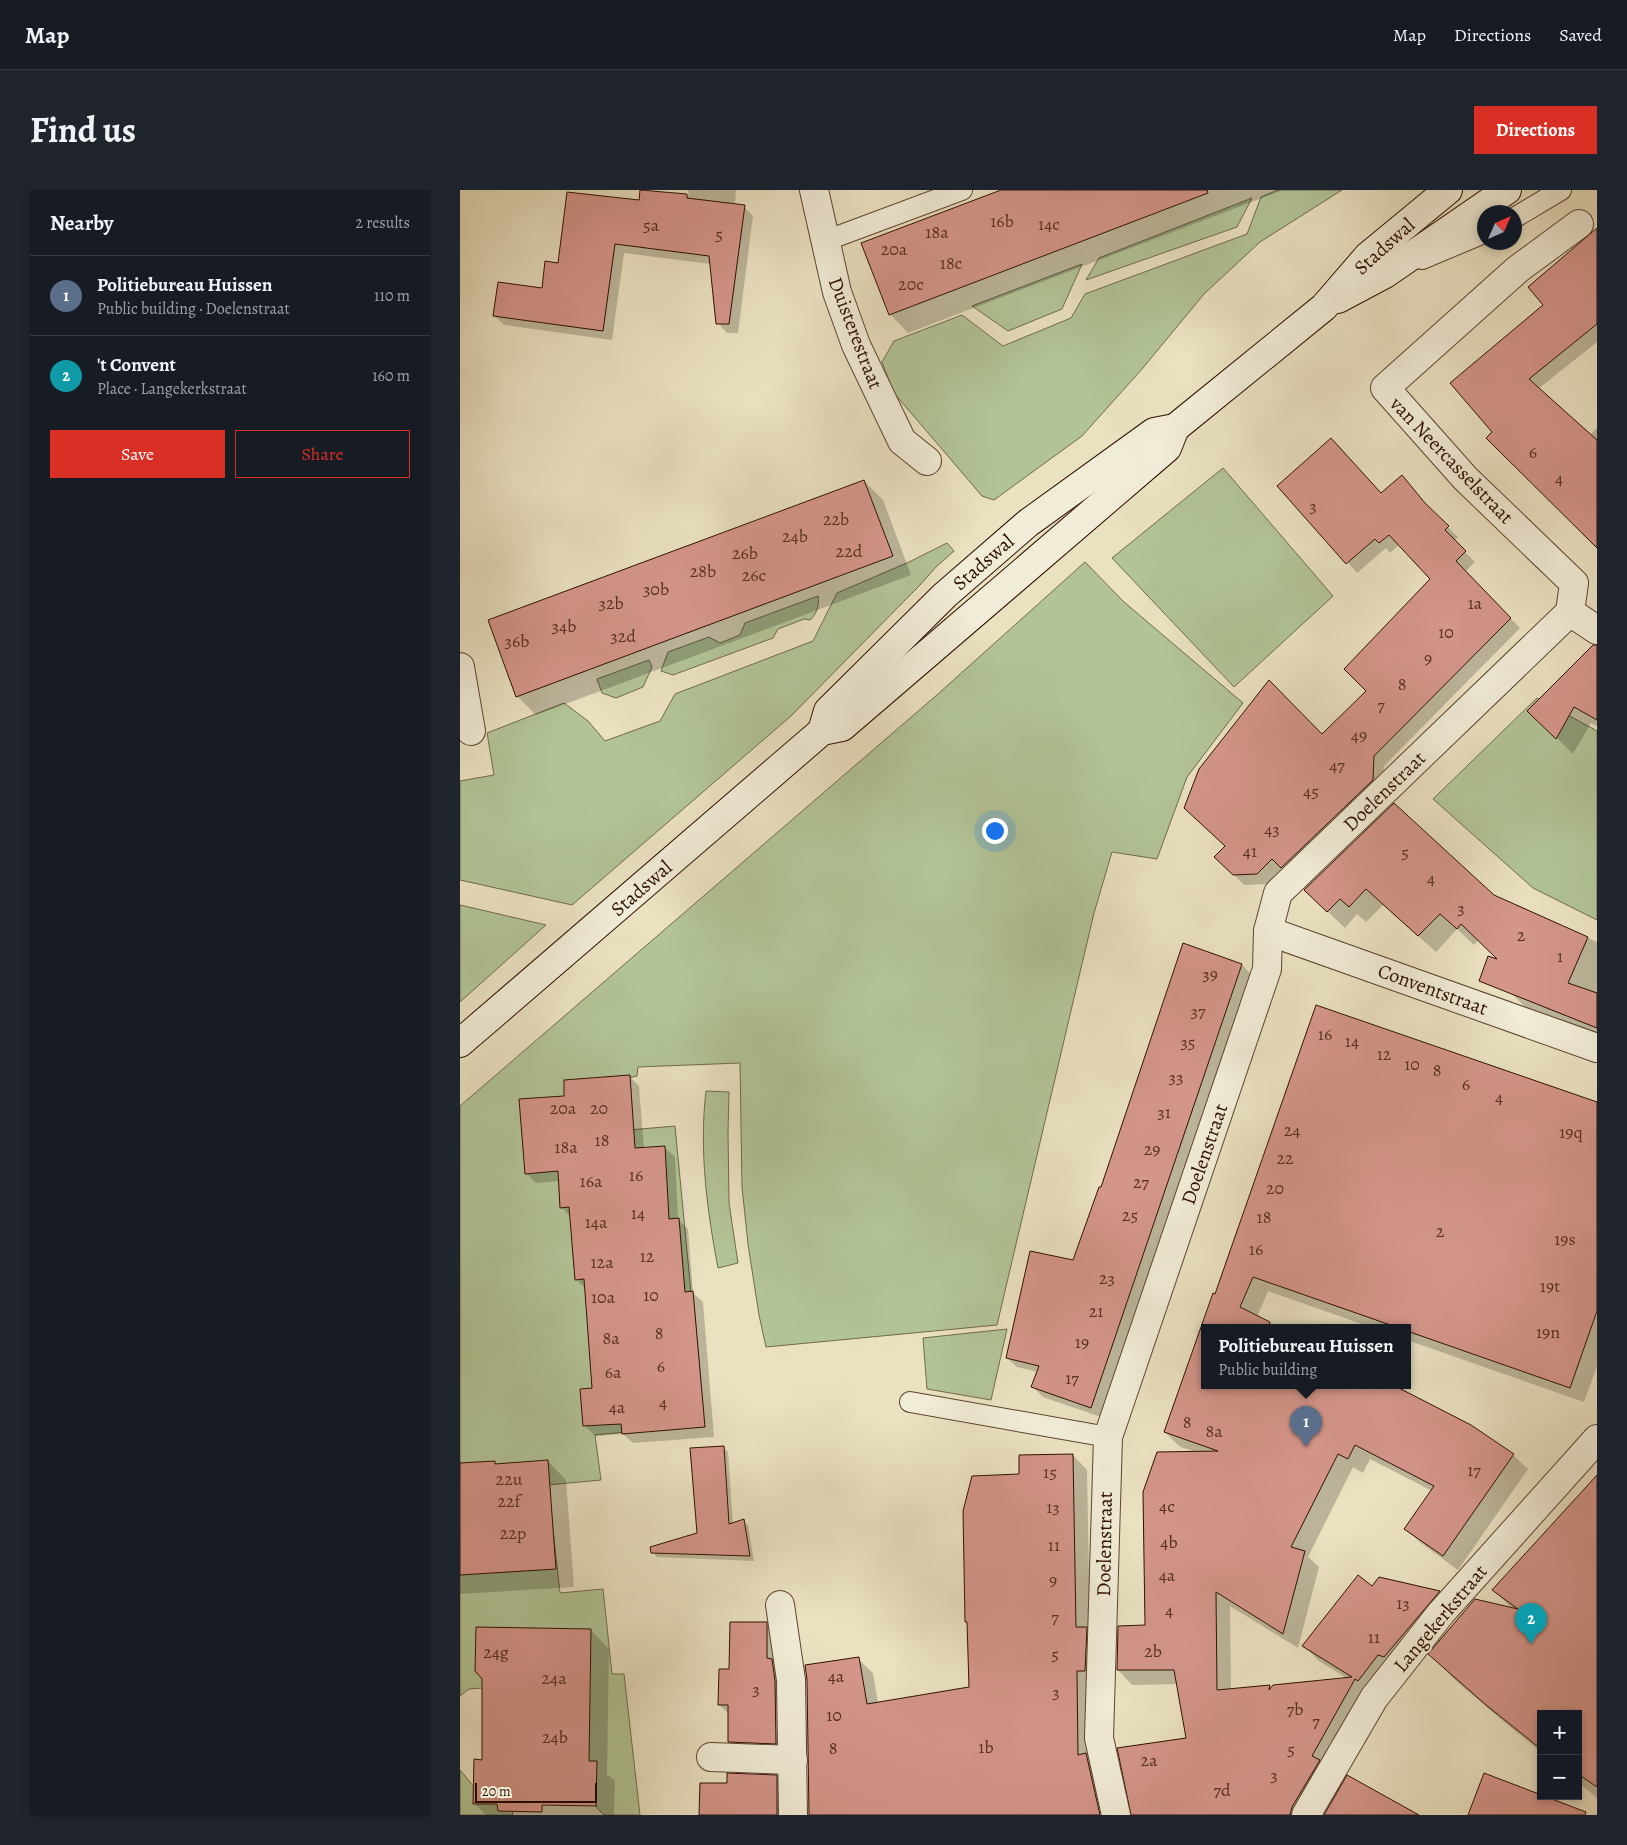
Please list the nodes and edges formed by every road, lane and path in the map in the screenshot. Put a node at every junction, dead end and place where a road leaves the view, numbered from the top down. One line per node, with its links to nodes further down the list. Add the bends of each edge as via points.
1 (814, 190): 9 (street, Duisterestraat)
2 (962, 190): 9 (lane)
3 (1448, 190): 11 (street, Stadswal, via 1368,256)
4 (1506, 190): 10 (street, Stadswal)
5 (1561, 190): 6 (lane)
6 (1522, 213)
7 (1579, 224): 13 (street, van Neercasselstraat, via 1518,269 1384,388 1465,478 1574,583)
8 (1477, 236): 10 (lane, Stadswal)
9 (825, 241): 12 (street, Duisterestraat, via 837,292 856,345 902,441)
10 (1385, 274): 11 (street, Stadswal)
11 (1324, 307): 18 (street, Stadswal, via 1175,428 1154,432 1028,523 945,595 828,711 822,732)
12 (927, 461)
13 (1570, 612): 14 (street); 17 (street, Doelenstraat, via 1278,893)
14 (1597, 630)
15 (460, 667): 16 (street)
16 (471, 731)
17 (1268, 931): 19 (street, Conventstraat); 21 (street, Doelenstraat, via 1267,969)
18 (460, 1043)
19 (1597, 1048)
20 (910, 1402): 21 (lane)
21 (1108, 1437): 27 (street, Doelenstraat, via 1099,1738)
22 (1597, 1439): 28 (street, Langekerkstraat, via 1441,1613 1380,1690)
23 (780, 1605): 25 (street, via 791,1680)
24 (711, 1757): 25 (street)
25 (793, 1760): 26 (street)
26 (794, 1815)
27 (1116, 1815)
28 (1306, 1815)

